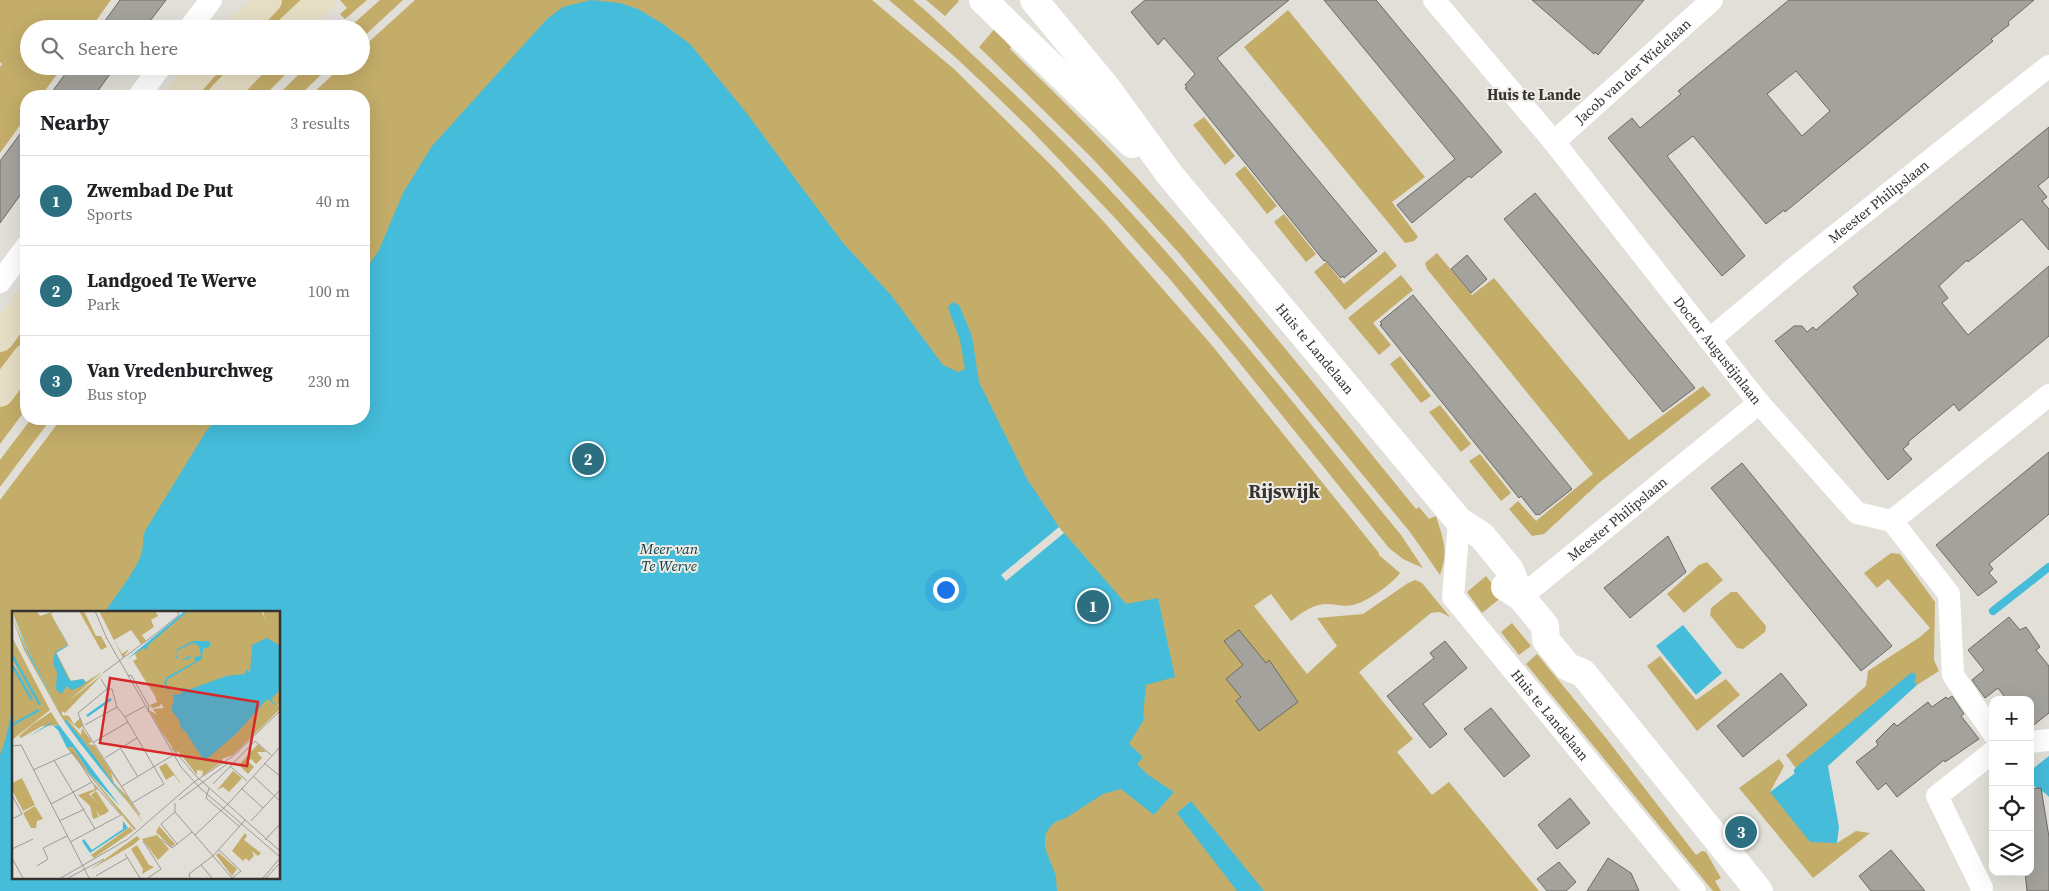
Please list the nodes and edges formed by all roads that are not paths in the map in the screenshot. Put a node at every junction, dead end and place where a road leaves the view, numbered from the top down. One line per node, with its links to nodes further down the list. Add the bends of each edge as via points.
1 (211, 0): 8 (street)
2 (268, 0): 9 (main road)
3 (321, 0): 10 (main road)
4 (1034, 0): 19 (street, Huis te Landelaan, via 1106,87)
5 (1434, 0): 18 (street, Doctor Augustijnlaan)
6 (1712, 0): 18 (street, Jacob van der Wielelaan)
7 (993, 3): 19 (street, Huis te Landelaan, via 1140,151)
8 (196, 20)
9 (249, 20)
10 (300, 20)
11 (2049, 66): 24 (street, Meester Philipslaan)
12 (154, 75): 15 (street)
13 (198, 75): 16 (main road)
14 (242, 75): 17 (main road)
15 (143, 90)
16 (185, 90)
17 (228, 90)
18 (1554, 142): 24 (street, Doctor Augustijnlaan)
19 (1170, 175): 29 (street, Huis te Landelaan)
20 (20, 255): 21 (street)
21 (0, 282)
22 (20, 311): 23 (main road)
23 (0, 338)
24 (1709, 340): 28 (street, Doctor Augustijnlaan)
25 (20, 366): 26 (main road)
26 (0, 393)
27 (2049, 395): 30 (street)
28 (1759, 403): 30 (street, Doctor Augustijnlaan, via 1857,513); 31 (street, Meester Philipslaan)
29 (1459, 521): 31 (street, Huis te Landelaan, via 1482,536 1510,570); 37 (street, Huis te Landelaan, via 1453,597)
30 (1892, 521): 32 (street, via 1948,594 1953,675)
31 (1521, 597): 38 (street, Huis te Landelaan, via 1545,626 1559,629 1581,657 1583,673)
32 (1989, 727)
33 (2049, 740): 34 (street)
34 (2034, 742)
35 (1989, 755): 36 (street, via 1937,796)
36 (1982, 888)
37 (1695, 891)
38 (1759, 891)

